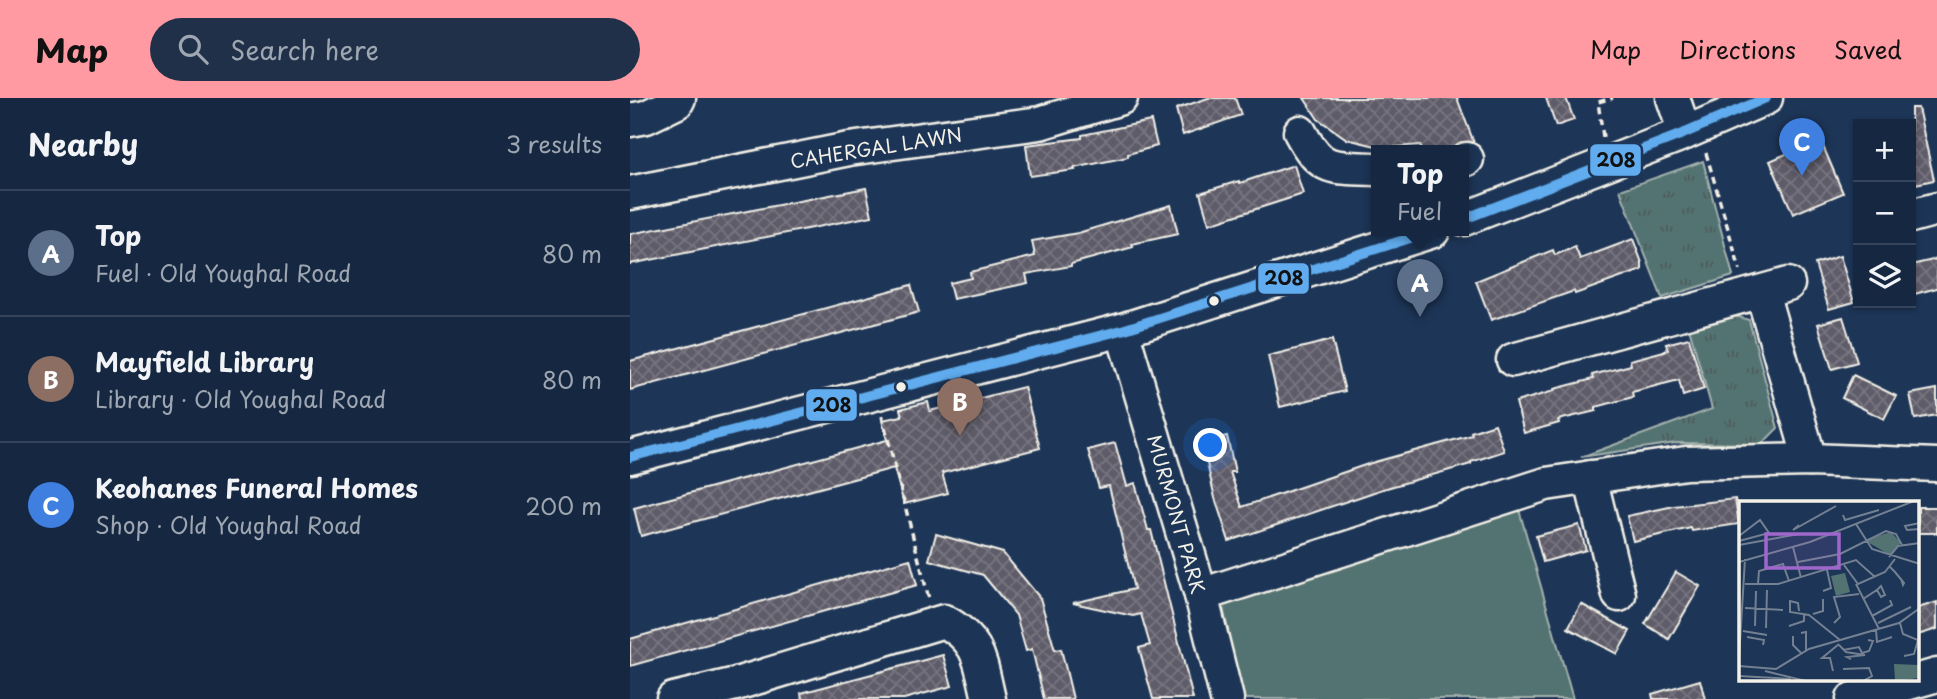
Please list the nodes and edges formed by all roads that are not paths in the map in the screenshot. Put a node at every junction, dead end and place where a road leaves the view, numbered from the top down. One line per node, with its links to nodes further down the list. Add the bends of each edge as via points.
1 (679, 98): 5 (street, via 646,117)
2 (1121, 98): 9 (street, CAHERGAL LAWN, via 1040,123 849,149)
3 (1673, 98): 6 (street)
4 (1766, 98): 6 (street)
5 (630, 120)
6 (1692, 130): 12 (street)
7 (1300, 132): 8 (street, via 1312,155 1332,167)
8 (1371, 169)
9 (630, 192)
10 (1937, 209): 11 (street)
11 (1916, 215)
12 (1469, 217)
13 (1415, 236): 14 (street)
14 (1122, 330): 16 (street); 20 (street, MURMONT PARK)
15 (1513, 360): 17 (street, via 1766,291)
16 (630, 457)
17 (1810, 460): 18 (street); 19 (street, via 1686,463)
18 (1937, 465)
19 (1590, 477): 20 (street, via 1546,485); 21 (street)
20 (1201, 595): 28 (street, MURMONT PARK)
21 (1619, 595)
22 (1937, 675): 23 (street)
23 (1920, 680)
24 (1912, 682): 29 (street)
25 (736, 691): 26 (street); 27 (street, via 944,621 961,631 976,650)
26 (673, 699)
27 (989, 699)
28 (1227, 699)
29 (1853, 699)

